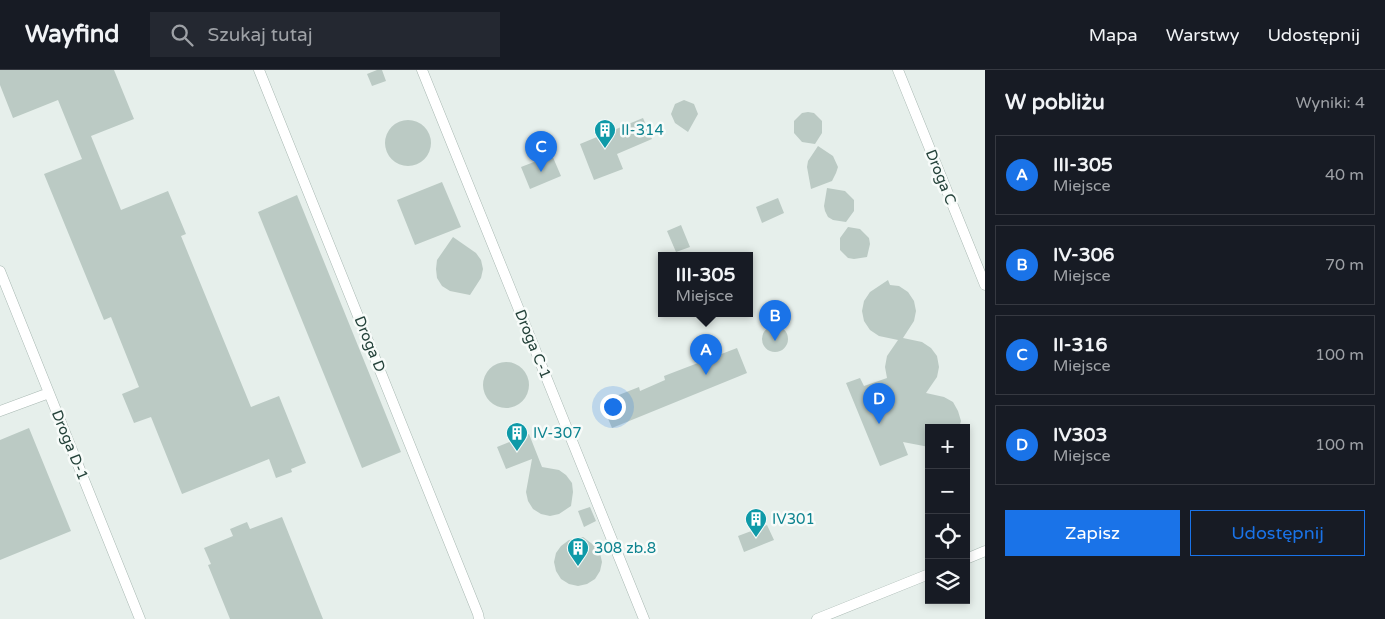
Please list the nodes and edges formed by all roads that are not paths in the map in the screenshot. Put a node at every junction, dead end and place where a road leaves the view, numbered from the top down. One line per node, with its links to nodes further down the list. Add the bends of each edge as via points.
1 (259, 70): 12 (lane, Droga D)
2 (422, 70): 13 (lane, Droga C-1)
3 (898, 70): 5 (lane, Droga C)
4 (0, 271): 6 (lane, Droga D-1)
5 (985, 285)
6 (49, 393): 7 (lane); 11 (lane, Droga D-1)
7 (0, 411)
8 (985, 551): 9 (lane)
9 (970, 557)
10 (925, 576): 14 (lane)
11 (140, 619)
12 (479, 619)
13 (644, 619)
14 (817, 619)

